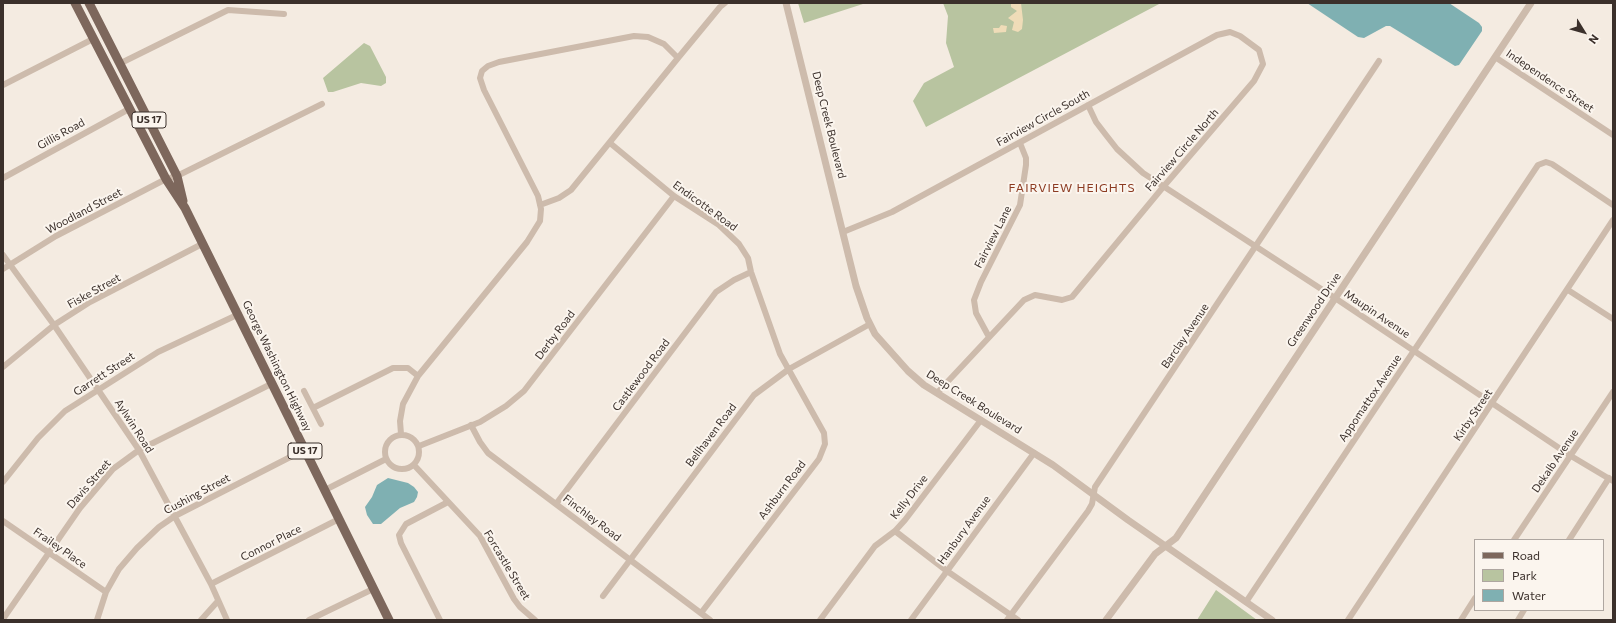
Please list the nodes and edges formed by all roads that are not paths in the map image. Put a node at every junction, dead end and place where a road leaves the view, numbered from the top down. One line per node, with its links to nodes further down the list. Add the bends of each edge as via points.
1 (75, 3): 7 (main road, George Washington Highway / US 17)
2 (89, 3): 12 (main road, George Washington Highway / US 17)
3 (726, 3): 10 (street)
4 (786, 3): 29 (street, Deep Creek Boulevard)
5 (1531, 3): 9 (street, Greenwood Drive)
6 (284, 14): 12 (street, via 228,10)
7 (93, 39): 13 (street); 16 (main road, George Washington Highway / US 17)
8 (1252, 43): 15 (street, Fairview Circle South, via 1230,32 1217,35); 23 (street, Fairview Circle North, via 1262,57 1260,73)
9 (1495, 57): 17 (street, Independence Street); 37 (street, Greenwood Drive)
10 (678, 58): 18 (street); 25 (street, via 664,44 648,37 634,36 499,62 482,71 480,78 484,90 538,196)
11 (1380, 61): 31 (street, Barclay Avenue)
12 (121, 63): 20 (main road, George Washington Highway / US 17)
13 (3, 85)
14 (322, 104): 20 (street, Woodland Street)
15 (1088, 105): 19 (street, Fairview Circle South); 23 (street, Maupin Avenue, via 1096,122 1117,148 1143,173)
16 (129, 109): 21 (street, Gillis Road); 22 (main road, George Washington Highway / US 17)
17 (1613, 135)
18 (610, 143): 24 (street, Endicotte Road); 25 (street, via 571,190)
19 (1020, 143): 29 (street, Fairview Circle South, via 892,212); 42 (street, Fairview Lane, via 1026,165 1020,205 974,300 976,313)
20 (177, 176): 22 (street, Woodland Street); 27 (main road, George Washington Highway / US 17)
21 (3, 178)
22 (166, 179): 27 (main road, George Washington Highway / US 17); 33 (street, Woodland Street, via 56,236)
23 (1164, 186): 31 (street, Maupin Avenue); 42 (street, Fairview Circle North, via 1072,297 1062,300 1040,295 1031,296)
24 (674, 196): 35 (street, Endicotte Road, via 719,225 739,244 748,258); 56 (street, Derby Road, via 524,391 506,406)
25 (540, 205): 46 (street, via 540,222 527,242)
26 (1613, 205): 43 (street, Appomattox Avenue, via 1552,164 1546,162 1538,165)
27 (185, 208): 30 (main road, George Washington Highway / US 17)
28 (1613, 220): 36 (street, Kirby Street)
29 (843, 232): 40 (street, Deep Creek Boulevard, via 856,286)
30 (202, 244): 38 (main road, George Washington Highway / US 17); 41 (street, Fiske Street, via 90,302)
31 (1256, 246): 37 (street, Maupin Avenue); 68 (street, Barclay Avenue, via 1095,487)
32 (3, 256): 33 (street, Aylwin Road)
33 (9, 264): 34 (street, Woodland Street); 41 (street, Aylwin Road)
34 (3, 269)
35 (752, 272): 45 (street, Endicotte Road, via 778,348); 70 (street, Castlewood Road, via 716,292)
36 (1568, 290): 39 (street); 52 (street, Kirby Street)
37 (1335, 298): 43 (street, Maupin Avenue); 77 (street, Greenwood Drive, via 1176,538)
38 (239, 314): 47 (main road, George Washington Highway / US 17); 48 (street, Garrett Street, via 158,352)
39 (1613, 319)
40 (870, 324): 45 (street, Bellhaven Road); 50 (street, Deep Creek Boulevard, via 875,334 908,370)
41 (54, 325): 44 (street, Fiske Street); 48 (street, Aylwin Road)
42 (989, 337): 50 (street, Fairview Circle North)
43 (1413, 351): 52 (street, Maupin Avenue); 87 (street, Appomattox Avenue)
44 (3, 367)
45 (789, 369): 79 (street, Bellhaven Road, via 754,395); 89 (street, Ashburn Road, via 824,433 825,444 819,459)
46 (418, 376): 53 (street, via 408,368 393,368); 57 (street, via 403,404)
47 (271, 384): 59 (street, Davis Street); 60 (main road, George Washington Highway / US 17)
48 (98, 389): 59 (street, Aylwin Road); 66 (street, Garrett Street, via 65,411 38,438)
49 (304, 391): 53 (street)
50 (937, 392): 54 (street, Deep Creek Boulevard)
51 (1613, 392): 62 (street, Dekalb Avenue)
52 (1492, 404): 62 (street, Maupin Avenue); 105 (street, Kirby Street)
53 (314, 408): 55 (street)
54 (981, 420): 61 (street, Deep Creek Boulevard); 74 (street, Kelly Drive)
55 (321, 424)
56 (471, 425): 58 (street, Derby Road); 70 (street, Finchley Road, via 488,453)
57 (401, 434): 58 (street, via 412,437); 63 (street, via 387,442)
58 (419, 446): 64 (street, via 419,456)
59 (139, 450): 71 (street, Aylwin Road); 78 (street, Davis Street, via 113,469 80,508)
60 (304, 450): 67 (main road, George Washington Highway / US 17); 71 (street, Cushing Street)
61 (1034, 453): 68 (street, Deep Creek Boulevard); 80 (street, Hanbury Avenue)
62 (1571, 456): 65 (street, Maupin Avenue); 75 (street, Dekalb Avenue)
63 (386, 459): 64 (street, via 398,469); 67 (street)
64 (414, 465): 69 (street, Forcastle Street)
65 (1611, 480): 76 (street)
66 (3, 482)
67 (325, 490): 72 (main road, George Washington Highway / US 17)
68 (1093, 496): 77 (street, Deep Creek Boulevard); 90 (street, Barclay Avenue, via 1088,511)
69 (448, 502): 97 (street, via 406,524 399,535); 98 (street, Forcastle Street, via 480,536 514,599)
70 (556, 504): 79 (street, Finchley Road)
71 (175, 516): 81 (street, Aylwin Road); 83 (street, Cushing Street, via 137,548 119,569)
72 (339, 519): 81 (street, Connor Place); 82 (main road, George Washington Highway / US 17)
73 (3, 521): 78 (street, Frailey Place)
74 (895, 531): 80 (street); 100 (street, Kelly Drive, via 875,546)
75 (1515, 539)
76 (1570, 539)
77 (1166, 546): 87 (street, Deep Creek Boulevard); 103 (street, Greenwood Drive, via 1155,554)
78 (49, 553): 83 (street, Frailey Place); 91 (street, Davis Street)
79 (630, 559): 84 (street, Bellhaven Road); 89 (street, Finchley Road)
80 (947, 571): 90 (street); 101 (street, Hanbury Avenue)
81 (211, 584): 86 (street, Aylwin Road)
82 (373, 588): 95 (street); 96 (main road, George Washington Highway / US 17)
83 (106, 592): 92 (street, Cushing Street)
84 (603, 596)
85 (1474, 600): 106 (street)
86 (218, 601): 93 (street); 94 (street, Aylwin Road)
87 (1246, 602): 104 (street, Deep Creek Boulevard)
88 (1523, 611): 107 (street)
89 (702, 614): 99 (street, Finchley Road)
90 (1009, 617): 102 (street)
91 (3, 619)
92 (97, 620)
93 (201, 620)
94 (227, 620)
95 (309, 620)
96 (389, 620)
97 (440, 620)
98 (536, 620)
99 (710, 620)
100 (820, 620)
101 (911, 620)
102 (1018, 620)
103 (1106, 620)
104 (1272, 620)
105 (1348, 620)
106 (1461, 620)
107 (1518, 620)

